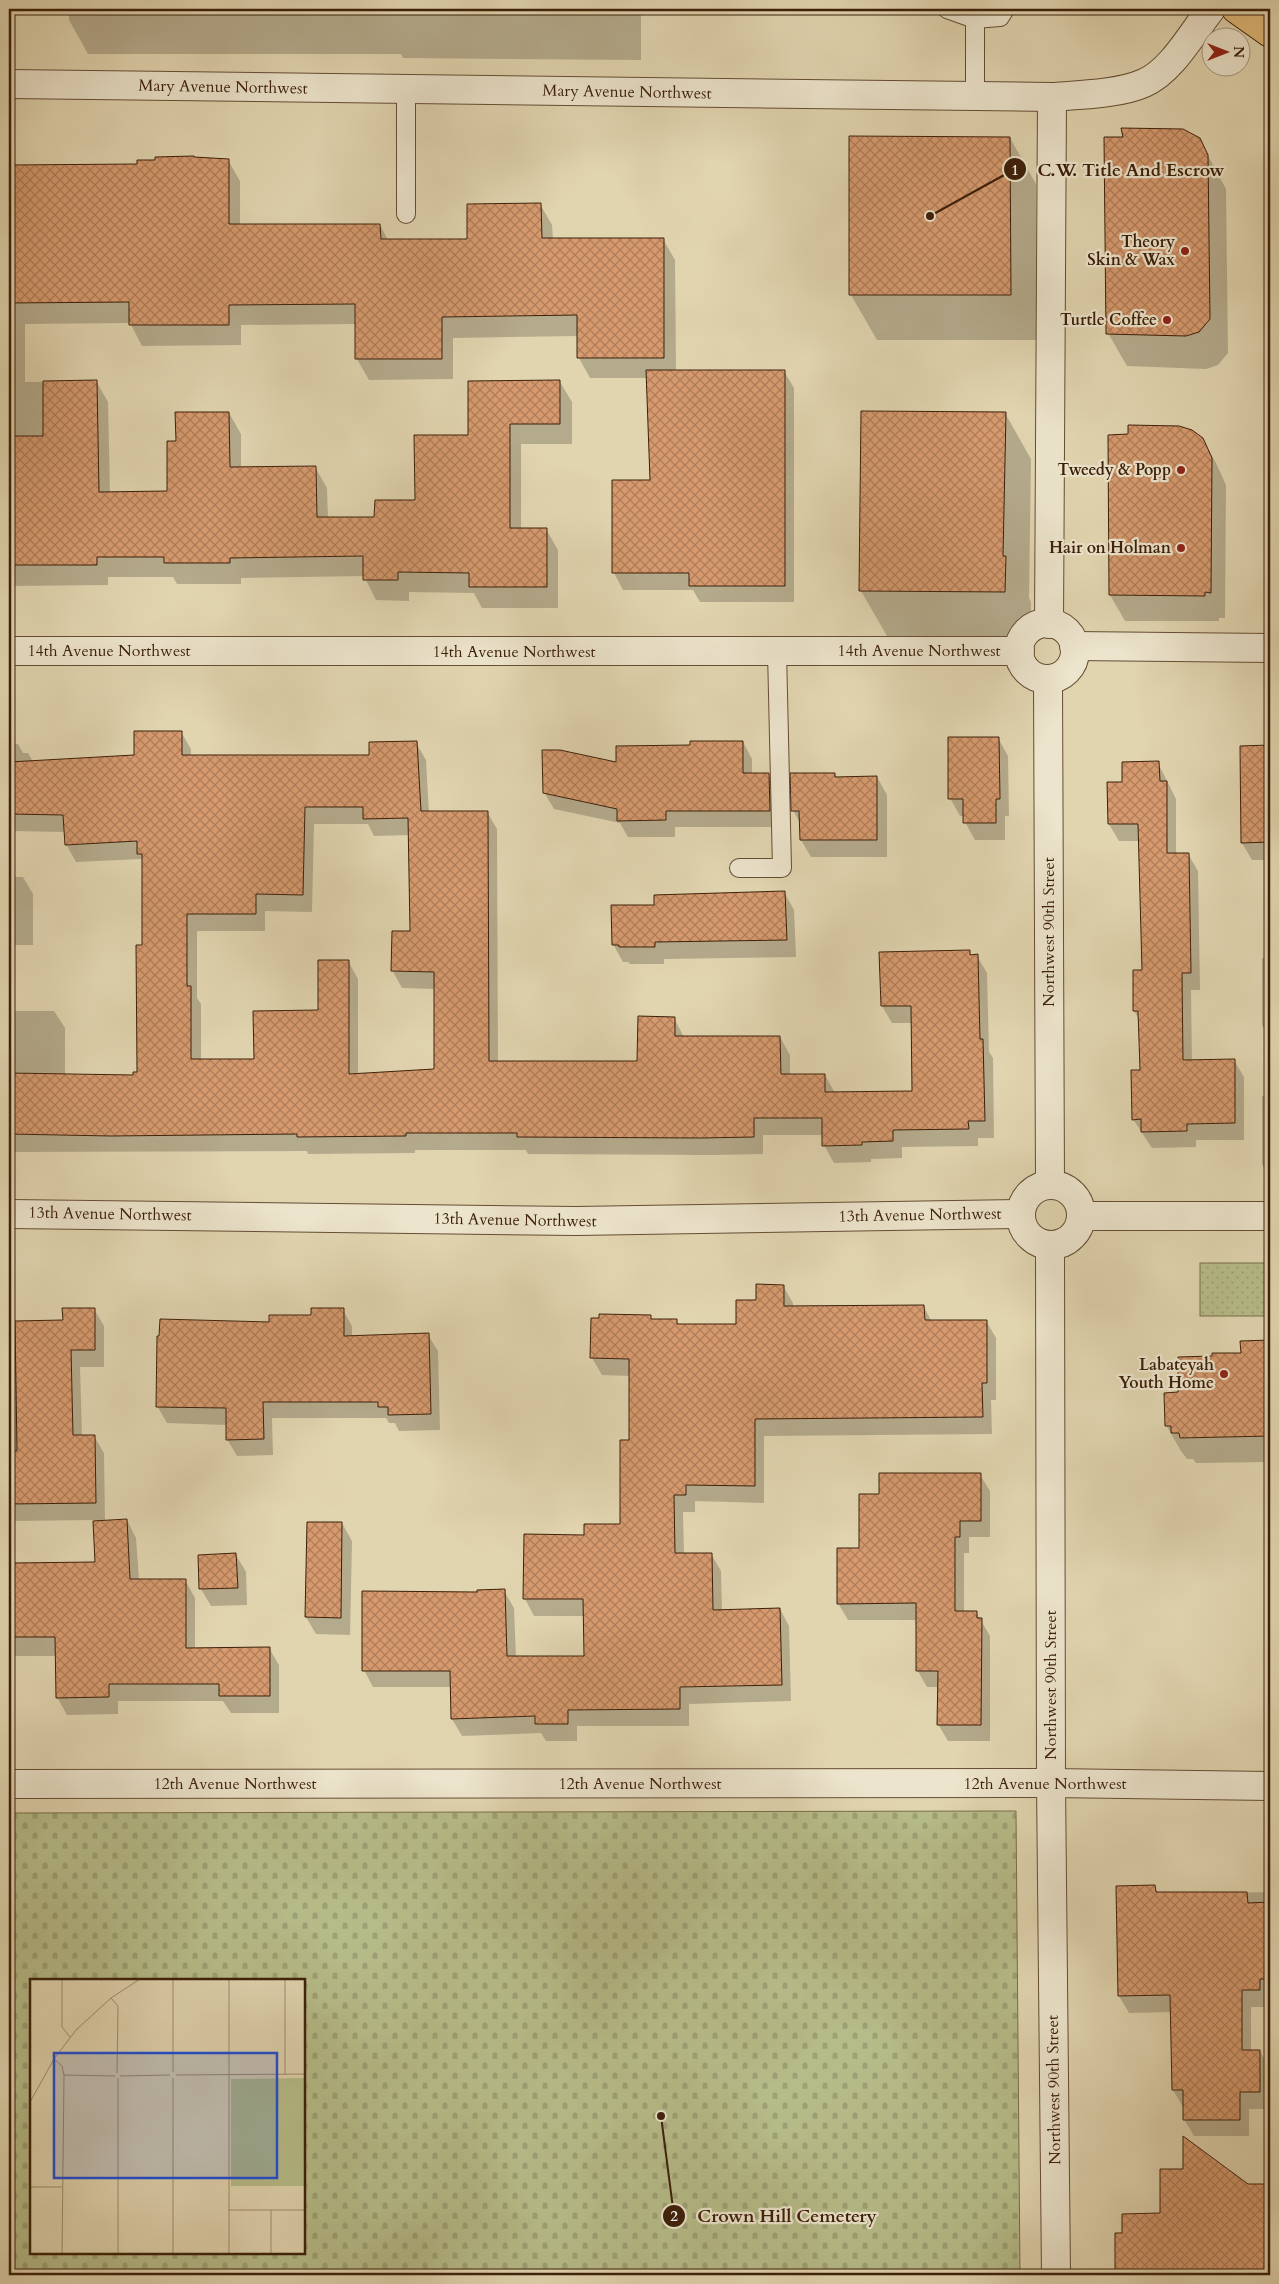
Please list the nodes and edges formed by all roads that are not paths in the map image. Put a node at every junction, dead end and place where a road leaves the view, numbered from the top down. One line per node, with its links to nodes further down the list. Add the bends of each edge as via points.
1 (947, 9): 5 (lane)
2 (1005, 9): 5 (lane, via 1000,17)
3 (1211, 9): 10 (street, Mary Avenue Northwest, via 1164,69 1143,84 1094,94)
4 (1236, 9): 6 (main road)
5 (975, 19): 9 (lane)
6 (1270, 33)
7 (9, 84): 8 (street, Mary Avenue Northwest)
8 (406, 89): 9 (street, Mary Avenue Northwest); 11 (lane)
9 (975, 96): 10 (street, Mary Avenue Northwest)
10 (1052, 97): 12 (street)
11 (406, 214)
12 (1049, 624): 13 (street, via 1062,627 1074,641); 17 (street, via 1029,630)
13 (1074, 646): 14 (street); 18 (street, via 1074,660 1069,669)
14 (1270, 648)
15 (9, 651): 16 (street, 14th Avenue Northwest)
16 (777, 651): 17 (street, 14th Avenue Northwest); 19 (lane, via 782,868)
17 (1020, 651): 18 (street, via 1027,670)
18 (1048, 679): 20 (street, Northwest 90th Street)
19 (739, 868)
20 (1050, 1185): 22 (street, via 1034,1190 1026,1197); 23 (street, via 1073,1194 1079,1202)
21 (9, 1214): 22 (street, 13th Avenue Northwest, via 576,1221)
22 (1021, 1214): 25 (street, via 1028,1236 1036,1242)
23 (1081, 1216): 24 (street); 25 (street, via 1072,1237 1064,1243)
24 (1270, 1216)
25 (1050, 1245): 26 (street, Northwest 90th Street)
26 (1051, 1783): 27 (street, 12th Avenue Northwest); 28 (street, 12th Avenue Northwest); 29 (street, Northwest 90th Street)
27 (9, 1784)
28 (1270, 1786)
29 (1056, 2275)

